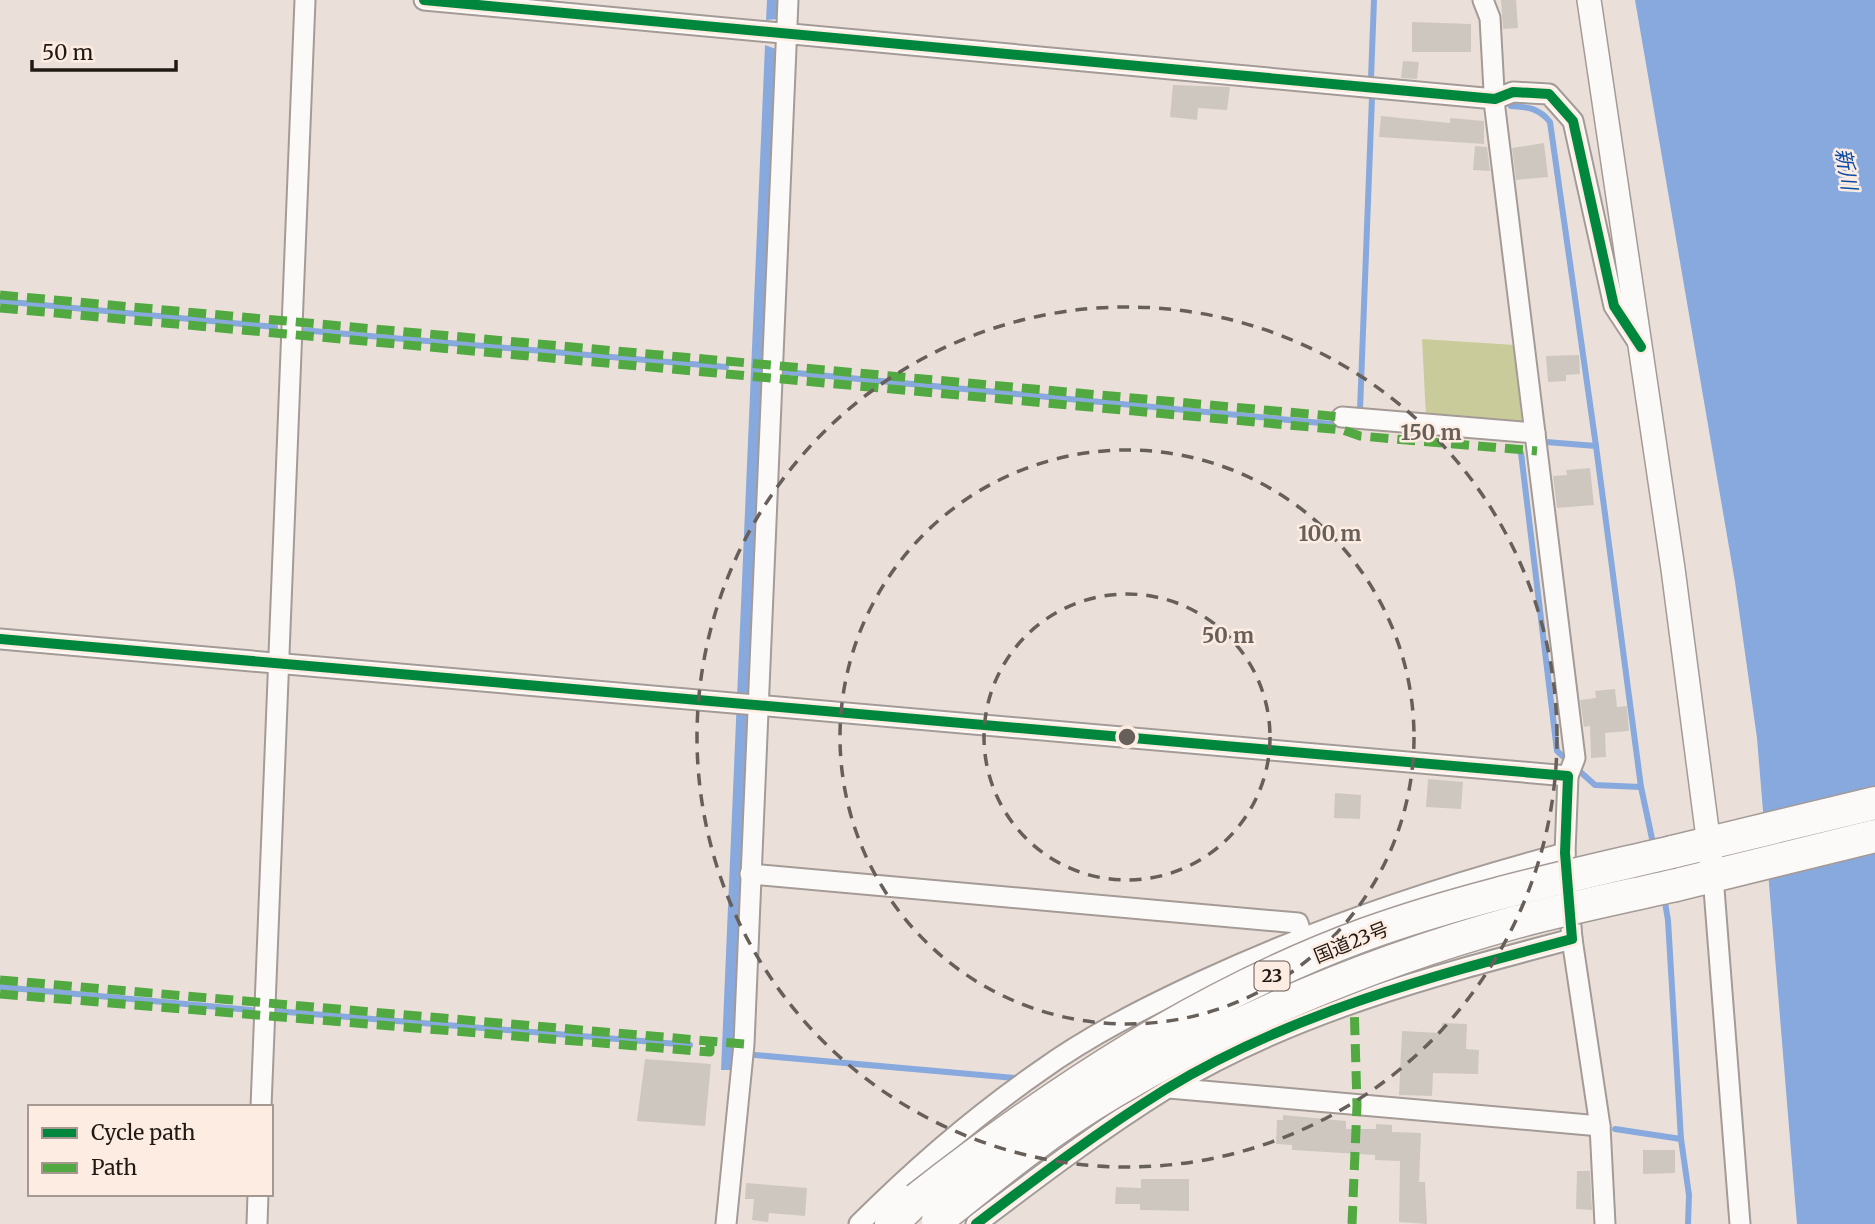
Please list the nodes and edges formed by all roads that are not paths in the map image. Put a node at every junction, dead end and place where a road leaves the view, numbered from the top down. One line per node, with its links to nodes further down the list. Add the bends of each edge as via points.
1 (305, 0): 12 (street)
2 (424, 0): 6 (street)
3 (788, 0): 6 (street)
4 (1483, 0): 7 (street, via 1490,18)
5 (1590, 0): 8 (street)
6 (786, 34): 7 (street); 13 (street)
7 (1495, 99): 8 (street, via 1513,92 1549,94 1573,121 1614,306); 10 (street)
8 (1641, 347): 17 (street)
9 (1342, 417): 10 (street)
10 (1535, 433): 14 (street)
11 (0, 639): 12 (street)
12 (278, 662): 13 (street); 24 (street)
13 (748, 703): 14 (street); 19 (street)
14 (1571, 768): 18 (street)
15 (1875, 803): 17 (highway, 国道23号 / 23)
16 (1875, 836): 20 (highway, 国道23号 / 23)
17 (1715, 843): 20 (street); 27 (highway, 国道23号 / 23, bridge, via 1445,908 1365,934 1298,963 1172,1025 1008,1128)
18 (1565, 853): 21 (street); 22 (street)
19 (750, 874): 21 (street, via 1298,923); 29 (street, via 744,1044)
20 (1719, 875): 27 (highway, 国道23号 / 23, bridge, via 1504,926 1374,967 1254,1017 1111,1093); 34 (street)
21 (1302, 936): 30 (street, via 1144,1008 1042,1069 917,1168)
22 (1572, 939): 23 (street, via 1354,1002 1266,1038); 25 (street)
23 (1168, 1088): 25 (street); 32 (street, via 1085,1142)
24 (261, 1105)
25 (1600, 1126): 33 (street)
26 (258, 1196): 28 (street)
27 (929, 1214): 31 (highway, 国道23号 / 23)
28 (257, 1224)
29 (726, 1224)
30 (859, 1224)
31 (891, 1224)
32 (976, 1224)
33 (1605, 1224)
34 (1740, 1224)

